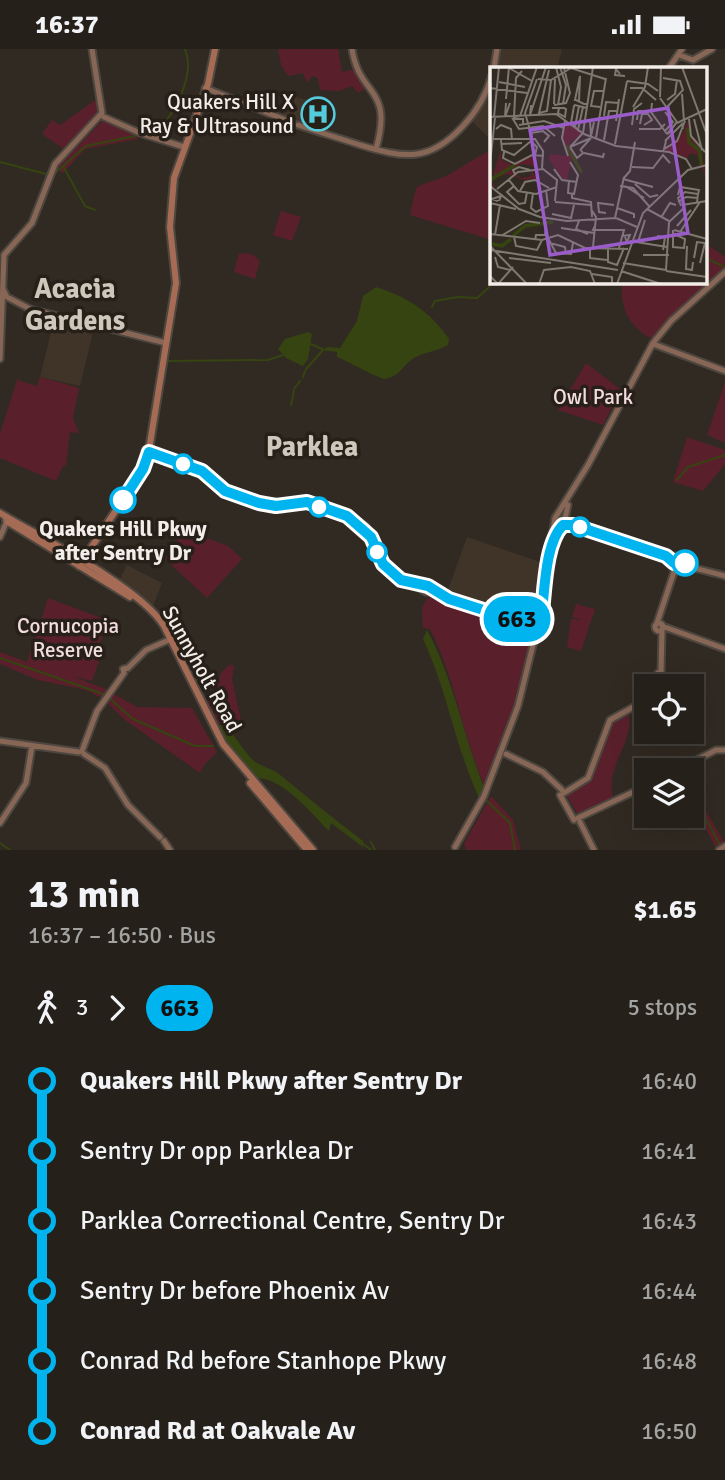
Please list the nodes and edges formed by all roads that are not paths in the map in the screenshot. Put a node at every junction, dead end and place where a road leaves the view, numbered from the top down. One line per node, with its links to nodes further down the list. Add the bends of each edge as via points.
1 (92, 49): 11 (street)
2 (214, 49): 10 (main road)
3 (352, 49): 13 (street, via 381,108 383,125)
4 (497, 49): 7 (street)
5 (712, 49): 6 (street, via 693,60)
6 (680, 52): 8 (street)
7 (494, 67)
8 (670, 67)
9 (490, 82): 13 (street, via 467,122 438,147 404,156)
10 (205, 88): 12 (main road); 13 (street, via 295,124)
11 (102, 116): 12 (street); 15 (street, via 54,167 32,223 4,255)
12 (183, 146): 16 (main road, via 170,227 176,283)
13 (376, 149)
14 (725, 275): 17 (street); 22 (street, via 678,314 653,343)
15 (6, 299): 16 (street); 18 (street)
16 (164, 343): 20 (main road)
17 (656, 345): 19 (street); 23 (street, via 572,497)
18 (0, 359)
19 (725, 371)
20 (147, 451): 25 (main road, via 140,474); 28 (main road); 33 (street, via 202,471 225,491 259,503 304,502 355,520 371,537 387,569 401,580)
21 (2, 517): 24 (street); 26 (street); 27 (main road, Sunnyholt Road); 30 (main road, Sunnyholt Road)
22 (556, 519): 23 (street); 33 (street)
23 (564, 522): 29 (street); 33 (street, via 550,554)
24 (0, 531)
25 (100, 533): 30 (main road); 31 (main road)
26 (0, 537)
27 (58, 549): 28 (main road); 30 (main road, Sunnyholt Road)
28 (83, 552): 30 (main road)
29 (675, 560): 32 (street); 34 (street)
30 (78, 563): 31 (main road, Sunnyholt Road); 35 (main road, Sunnyholt Road, via 143,606)
31 (87, 566): 35 (main road, Sunnyholt Road, via 150,608)
32 (725, 576)
33 (538, 626): 43 (street)
34 (661, 627): 36 (street); 37 (street)
35 (169, 641): 42 (street, via 139,657 126,671 99,708); 51 (main road, Sunnyholt Road, via 218,743); 52 (main road, Sunnyholt Road, via 223,744)
36 (725, 649)
37 (659, 674)
38 (634, 706): 45 (street, via 610,720 587,779)
39 (0, 741): 40 (street)
40 (32, 746): 42 (street); 48 (street, via 25,786)
41 (725, 750): 44 (street)
42 (82, 753): 50 (street, via 105,768 128,805)
43 (503, 756): 45 (street, via 546,773); 49 (street)
44 (700, 758)
45 (563, 792): 47 (street)
46 (634, 792): 47 (street)
47 (579, 820): 53 (street)
48 (0, 823)
49 (457, 849)
50 (170, 850)
51 (307, 850)
52 (313, 850)
53 (593, 850)

